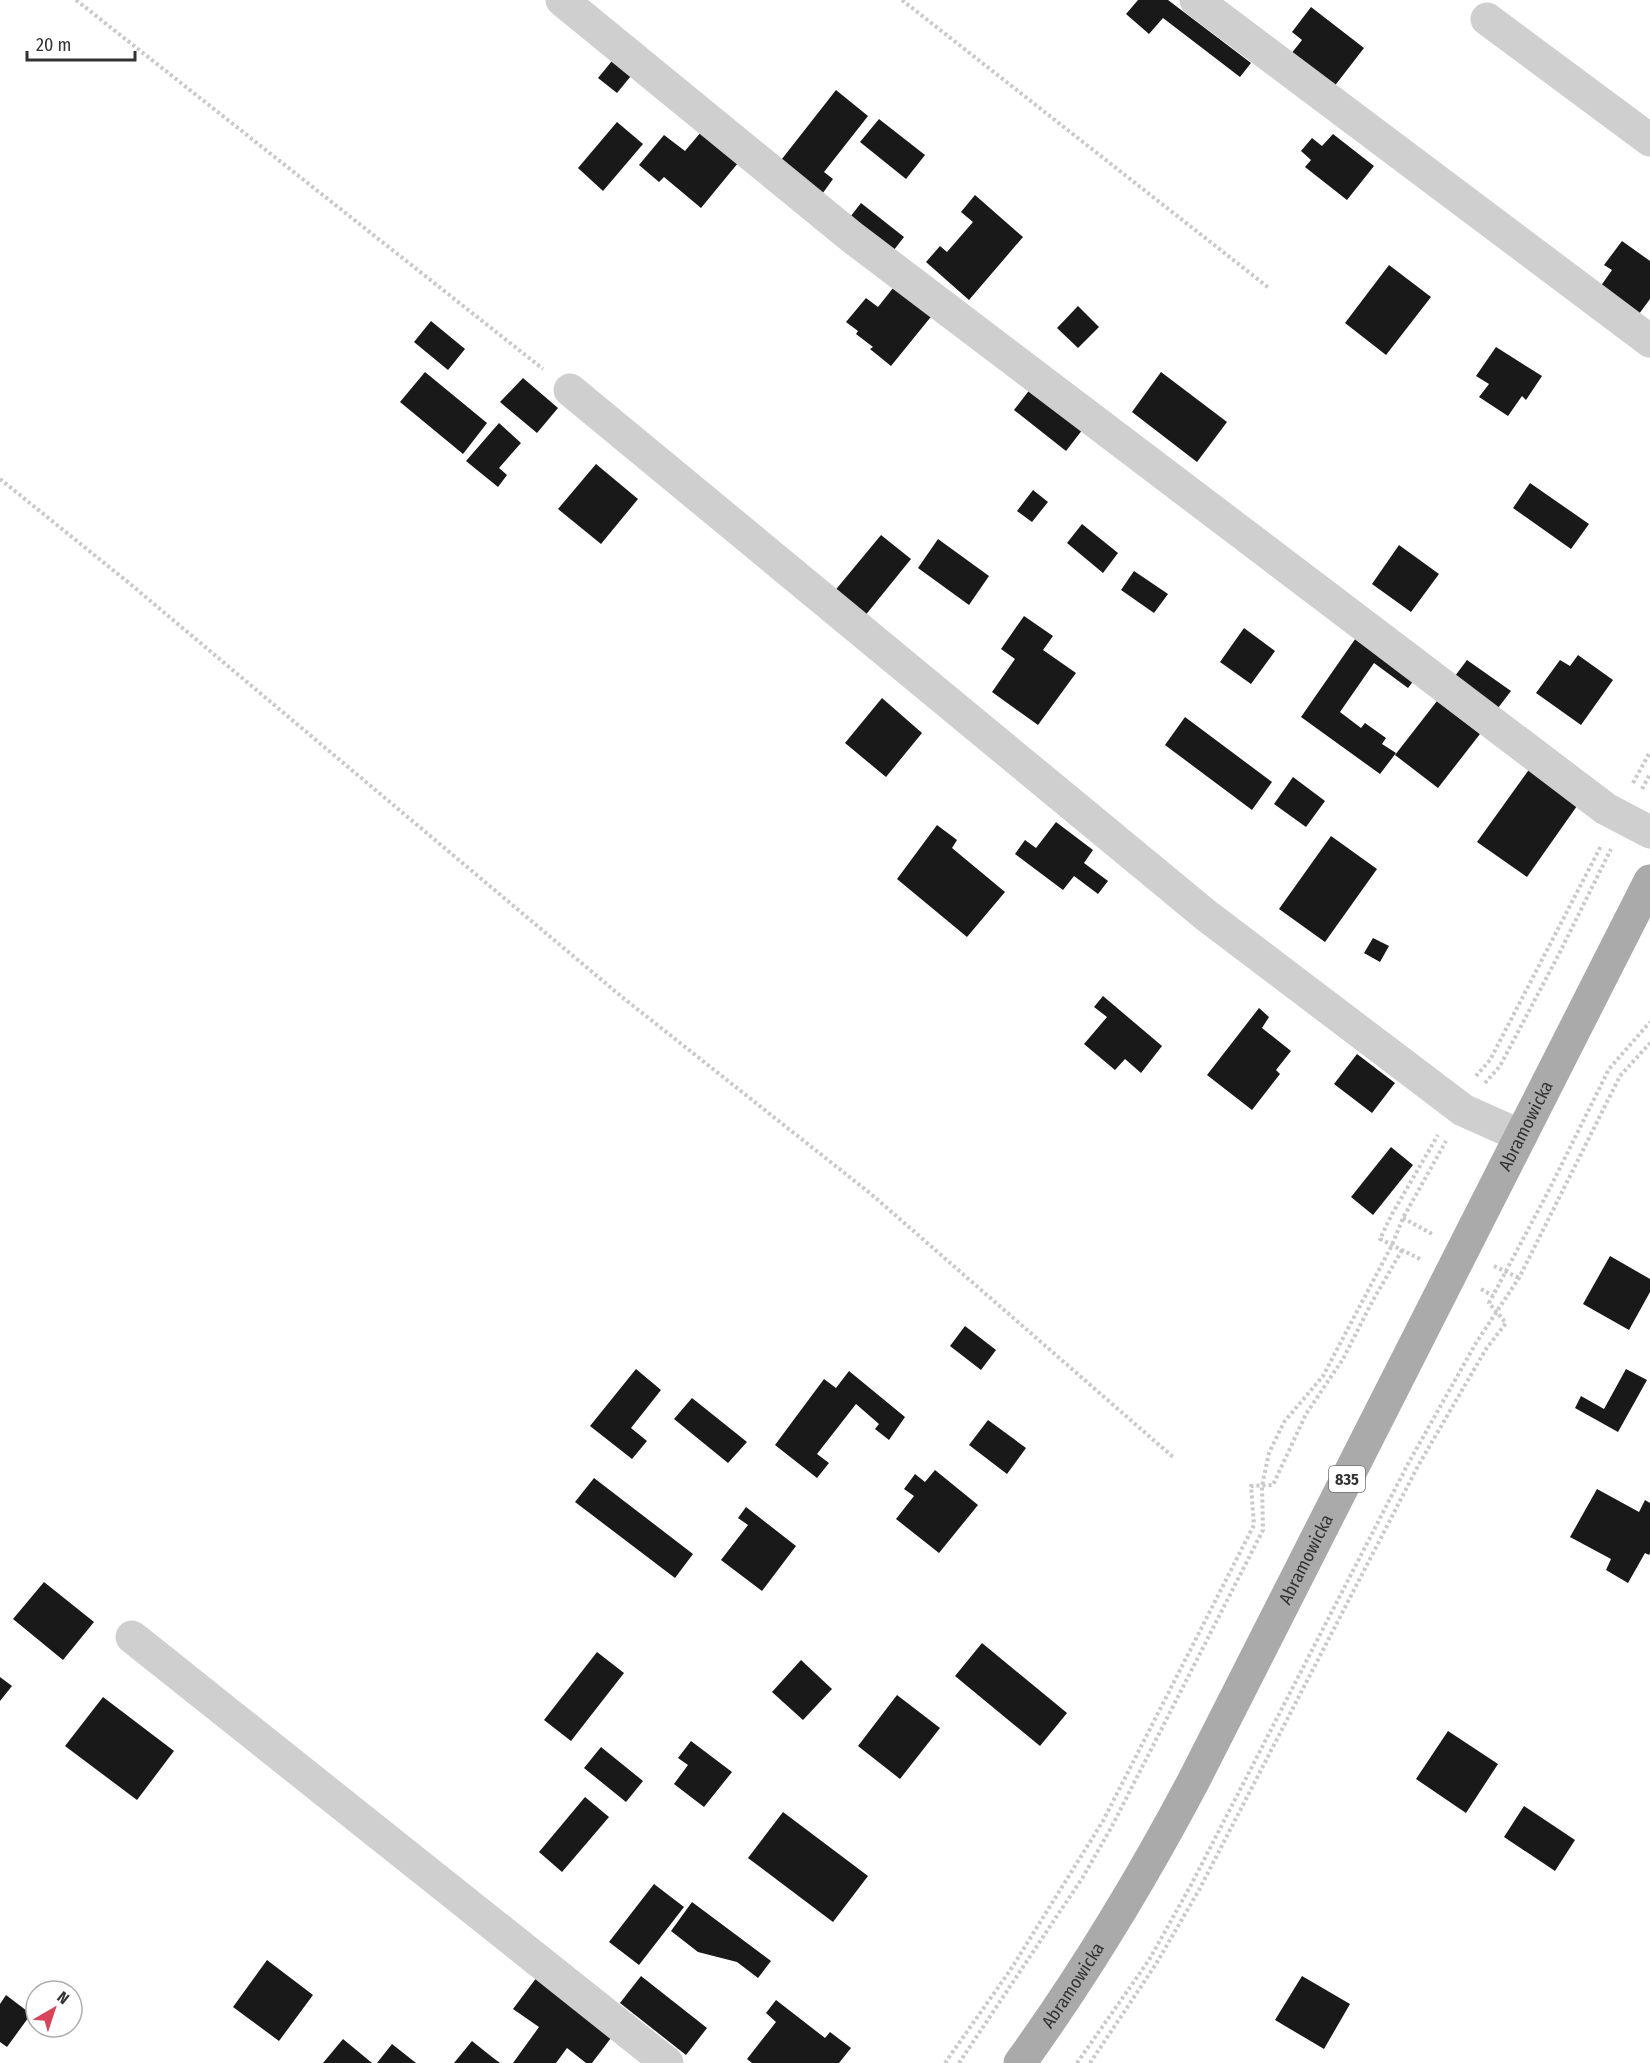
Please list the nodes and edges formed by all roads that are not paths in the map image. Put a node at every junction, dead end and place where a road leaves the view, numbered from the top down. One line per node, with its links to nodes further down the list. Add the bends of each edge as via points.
1 (562, 0): 7 (lane, via 853,238 1606,809)
2 (1196, 0): 5 (lane)
3 (1486, 19): 4 (lane)
4 (1650, 140)
5 (1650, 341)
6 (570, 390): 9 (lane, via 1207,916 1459,1106)
7 (1631, 822)
8 (1650, 881): 9 (main road, Abramowicka / 835)
9 (1521, 1136): 12 (main road, Abramowicka / 835, via 1150,1862 1077,1982)
10 (132, 1637): 11 (lane)
11 (667, 2063)
12 (1020, 2063)

